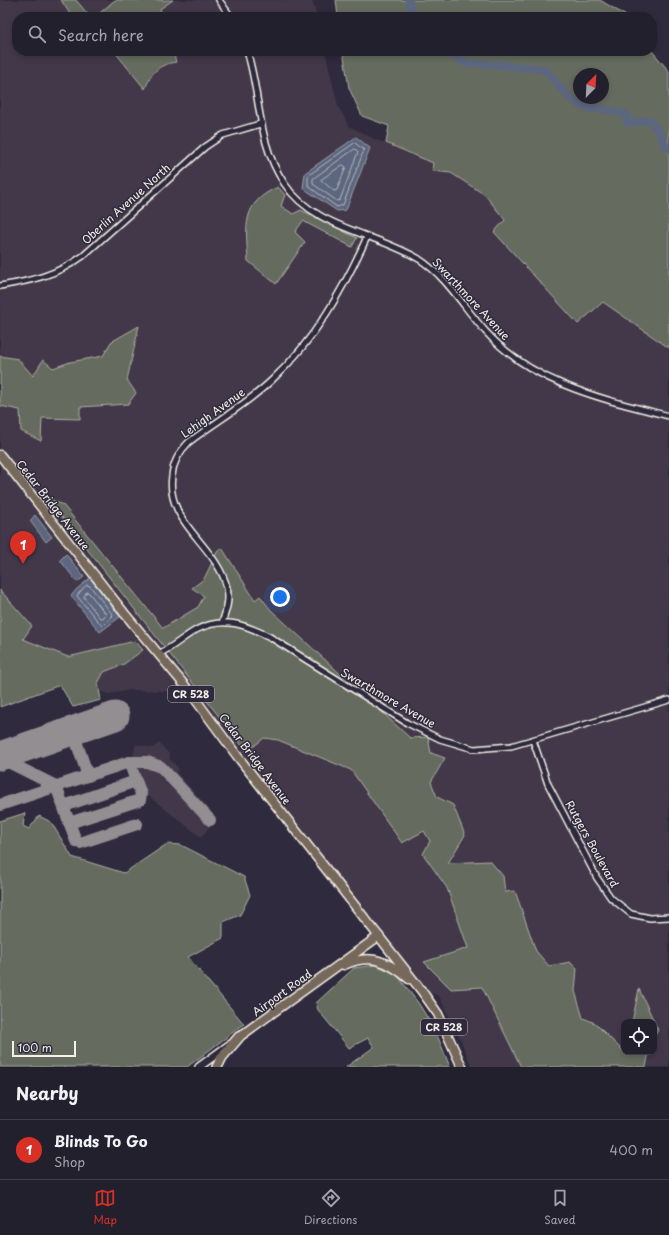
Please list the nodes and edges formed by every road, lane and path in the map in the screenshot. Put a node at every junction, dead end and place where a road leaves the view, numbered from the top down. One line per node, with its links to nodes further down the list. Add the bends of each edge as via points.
1 (219, 0): 2 (street)
2 (227, 12)
3 (248, 56): 4 (street, Swarthmore Avenue)
4 (260, 124): 5 (street, Swarthmore Avenue, via 266,149 273,164 284,185 300,202 320,215); 6 (street, Oberlin Avenue North, via 223,135 205,147 69,266 42,278)
5 (367, 237): 7 (street, Swarthmore Avenue, via 414,257 428,266 493,340 518,361 543,376 584,394); 9 (street, Lehigh Avenue, via 335,302 303,347 260,391 181,449 175,463 171,483 174,505 220,569 227,588 227,608)
6 (0, 286)
7 (669, 416)
8 (0, 455): 10 (main road, Cedar Bridge Avenue / CR 528)
9 (222, 623): 10 (street, Swarthmore Avenue, via 198,629); 12 (street, Swarthmore Avenue, via 246,625 270,637 407,724 440,739 474,749 511,746)
10 (158, 654): 14 (main road, Cedar Bridge Avenue / CR 528)
11 (669, 700): 12 (street, Swarthmore Avenue)
12 (532, 740): 13 (street, Rutgers Boulevard, via 548,784 611,898 631,914 650,918)
13 (669, 917)
14 (379, 936): 15 (main road, Airport Road); 16 (main road, Cedar Bridge Avenue / CR 528)
15 (332, 970): 16 (main road, via 352,961 376,960 392,966); 17 (main road, Airport Road)
16 (422, 990): 20 (main road, Cedar Bridge Avenue / CR 528, via 438,1014)
17 (239, 1037): 18 (street, Airport Road); 19 (highway)
18 (199, 1067)
19 (217, 1067)
20 (462, 1067)

